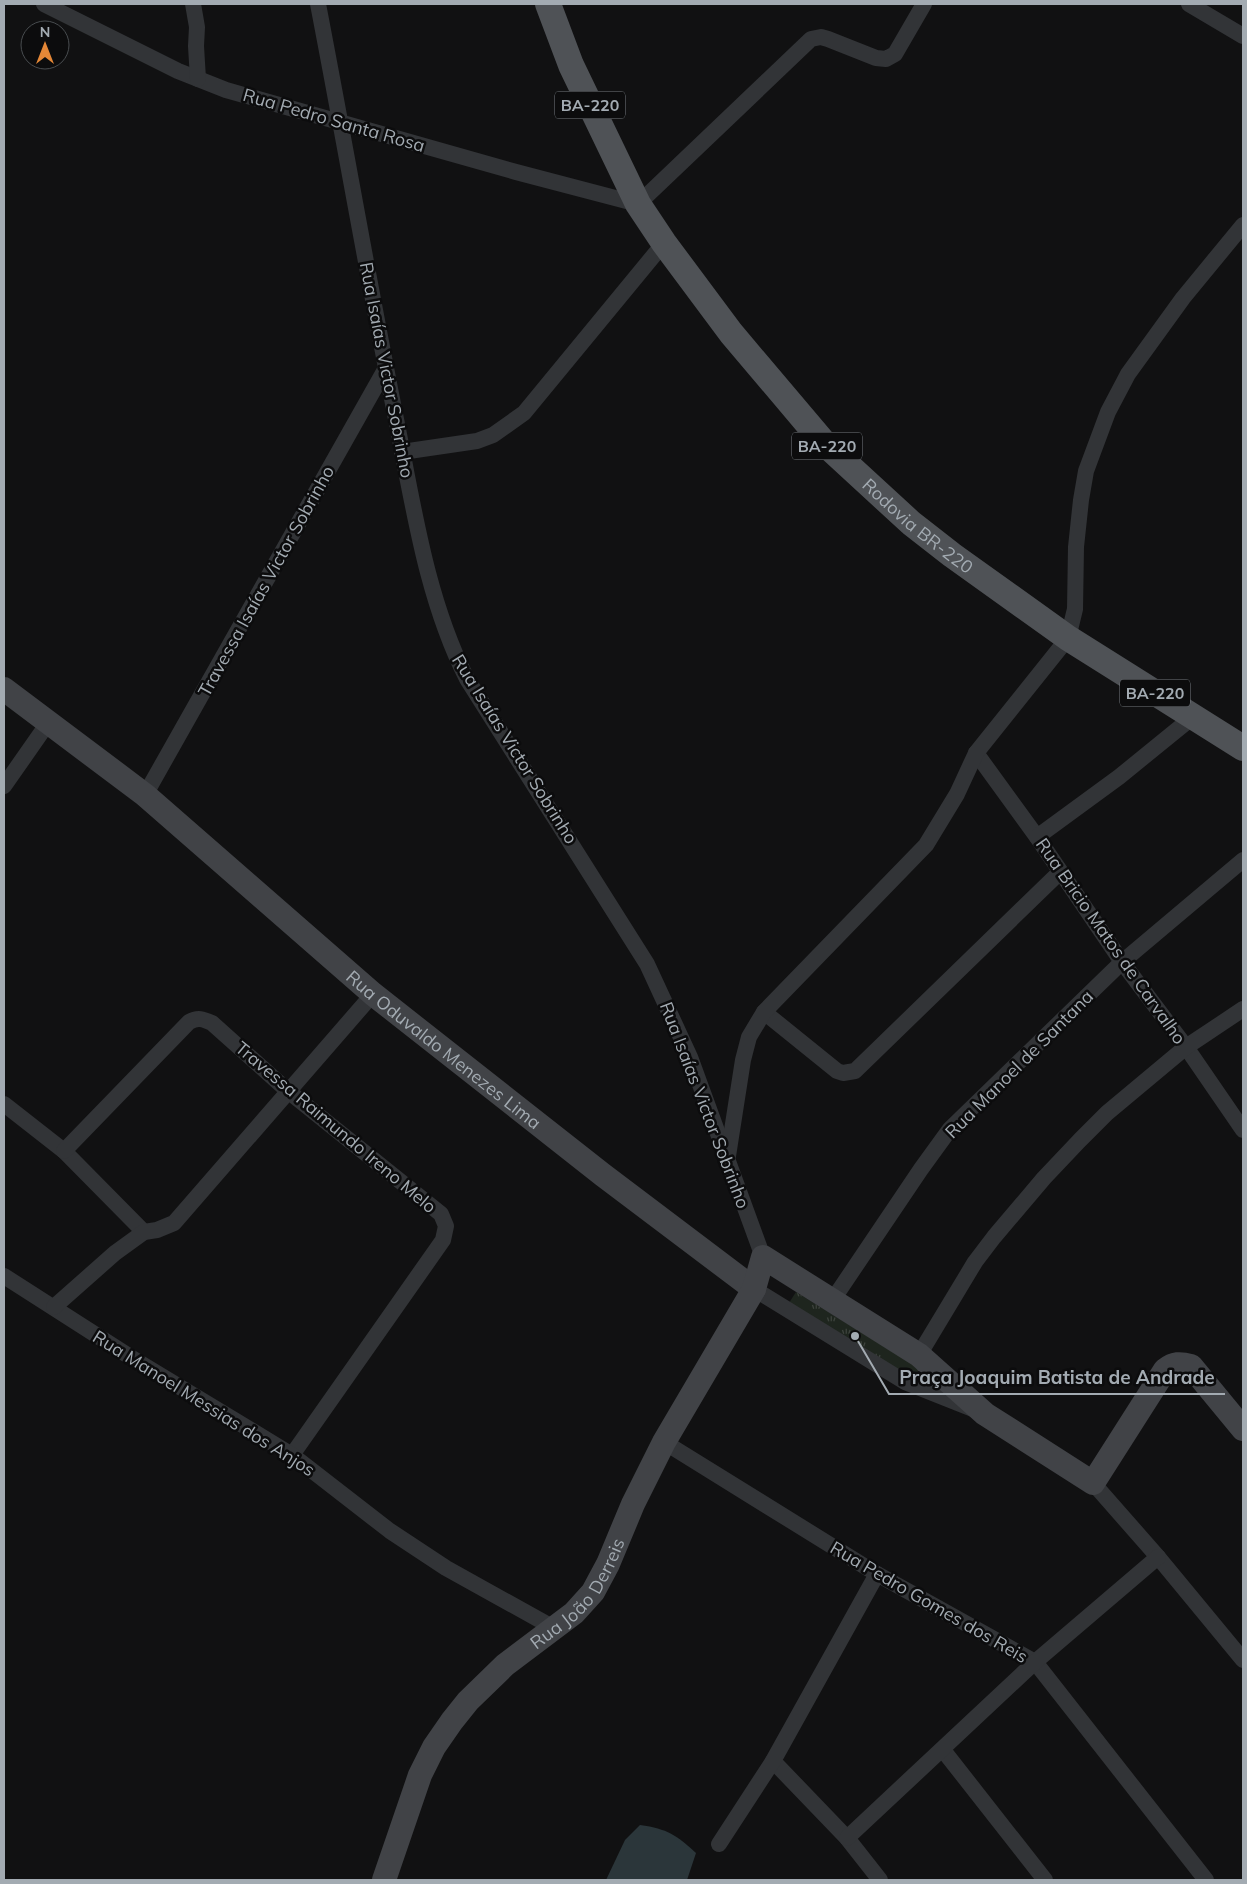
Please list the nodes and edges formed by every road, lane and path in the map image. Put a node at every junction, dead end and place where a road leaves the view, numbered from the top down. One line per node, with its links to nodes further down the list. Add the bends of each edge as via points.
1 (44, 4): 8 (street, Rua Pedro Santa Rosa)
2 (193, 4): 8 (street)
3 (318, 4): 9 (street, Rua Isaías Victor Sobrinho)
4 (548, 4): 10 (main road, BA-220, via 571,65)
5 (924, 4): 10 (street, via 895,54 886,59 821,37 811,39)
6 (1189, 4): 7 (street)
7 (1243, 36)
8 (198, 79): 9 (street, Rua Pedro Santa Rosa)
9 (340, 122): 10 (street, Rua Pedro Santa Rosa); 13 (street, Rua Isaías Victor Sobrinho)
10 (638, 204): 12 (main road, Rodovia BR-220 / BA-220)
11 (1243, 225): 15 (street, via 1166,321 1128,374 1108,412 1086,472 1081,500 1075,609)
12 (664, 243): 14 (street, via 524,413 493,435 477,441); 15 (main road, Rodovia BR-220 / BA-220, via 751,359 824,443 911,523)
13 (386, 368): 14 (street, Rua Isaías Victor Sobrinho); 22 (street, Travessa Isaías Victor Sobrinho)
14 (402, 452): 35 (street, Rua Isaías Victor Sobrinho, via 430,582 454,652 467,678 647,964 690,1058)
15 (1068, 638): 17 (main road, BA-220); 20 (street)
16 (4, 689): 18 (street, Rua Oduvaldo Menezes Lima)
17 (1194, 716): 19 (main road, BA-220); 23 (street, via 1120,777)
18 (48, 723): 21 (street); 22 (street, Rua Oduvaldo Menezes Lima)
19 (1243, 748)
20 (976, 753): 23 (street, Rua Bricio Matos de Carvalho); 29 (street, via 953,802 926,845)
21 (4, 786)
22 (146, 795): 27 (street, Rua Oduvaldo Menezes Lima)
23 (1037, 837): 25 (street, Rua Bricio Matos de Carvalho)
24 (1243, 860): 26 (street, Rua Manoel de Santana)
25 (1060, 872): 26 (street, Rua Bricio Matos de Carvalho); 29 (street, via 855,1071 837,1071)
26 (1122, 962): 30 (street, Rua Bricio Matos de Carvalho); 40 (street, Rua Manoel de Santana, via 950,1129)
27 (373, 994): 31 (street); 39 (street, Rua Oduvaldo Menezes Lima)
28 (1243, 1009): 30 (street)
29 (764, 1012): 35 (street, via 749,1037 743,1060)
30 (1186, 1047): 33 (street, Rua Bricio Matos de Carvalho); 42 (street, via 1107,1113 1044,1178 975,1262)
31 (288, 1091): 34 (street, Travessa Raimundo Ireno Melo, via 212,1023 195,1018); 36 (street, via 174,1223); 46 (street, Travessa Raimundo Ireno Melo, via 441,1214 446,1226 443,1240)
32 (4, 1104): 34 (street)
33 (1243, 1130)
34 (64, 1151): 36 (street)
35 (727, 1158): 37 (street, Rua Isaías Victor Sobrinho)
36 (144, 1232): 41 (street, via 115,1253)
37 (763, 1257): 39 (street, Rua João Derreis); 40 (street)
38 (4, 1276): 41 (street, Rua Manoel Messias dos Anjos)
39 (754, 1289): 43 (street, via 905,1382); 45 (street, Rua João Derreis)
40 (832, 1301): 42 (street)
41 (54, 1308): 46 (street, Rua Manoel Messias dos Anjos)
42 (919, 1355): 43 (street)
43 (985, 1414): 47 (street)
44 (1243, 1429): 47 (street, via 1191,1366 1171,1366 1165,1370)
45 (664, 1442): 49 (street, Rua Pedro Gomes dos Reis); 50 (street, Rua João Derreis, via 593,1592 574,1613)
46 (292, 1455): 50 (street, Rua Manoel Messias dos Anjos, via 390,1531 438,1563)
47 (1093, 1483): 48 (street)
48 (1158, 1557): 51 (street); 52 (street)
49 (877, 1574): 52 (street, Rua Pedro Gomes dos Reis); 54 (street)
50 (554, 1628): 57 (street, Rua João Derreis, via 505,1665 468,1701 434,1747 420,1775)
51 (1243, 1660)
52 (1035, 1662): 53 (street); 60 (street, Rua Pedro Gomes dos Reis)
53 (943, 1750): 55 (street); 59 (street)
54 (773, 1761): 55 (street); 56 (street)
55 (847, 1838): 58 (street)
56 (718, 1844)
57 (384, 1880)
58 (880, 1880)
59 (1044, 1880)
60 (1206, 1880)

